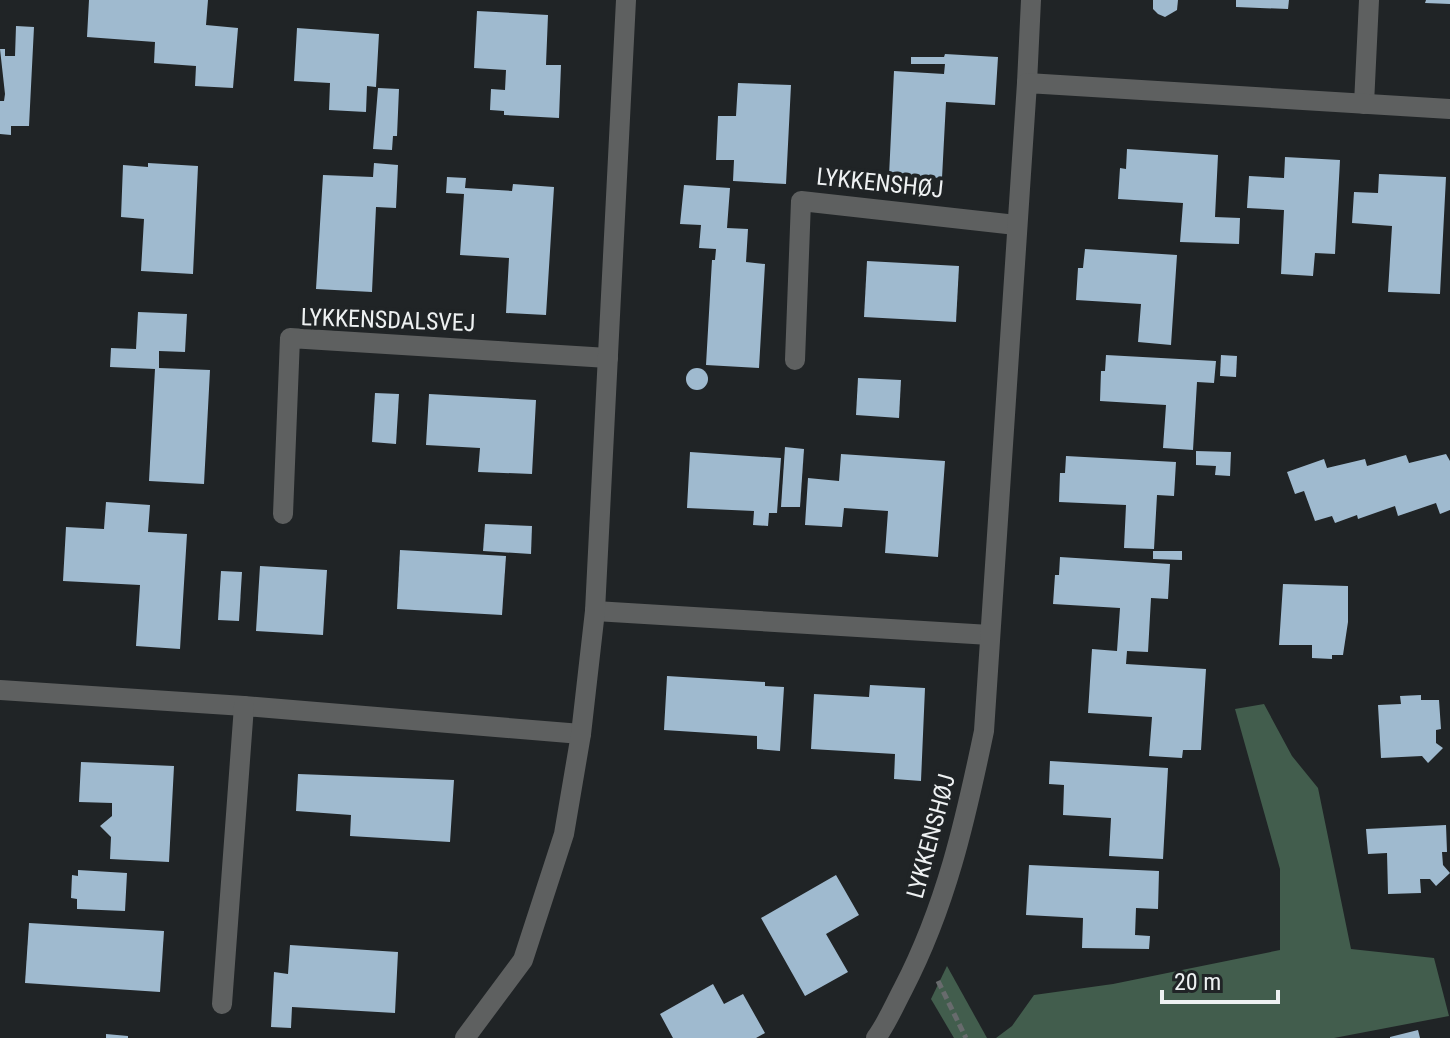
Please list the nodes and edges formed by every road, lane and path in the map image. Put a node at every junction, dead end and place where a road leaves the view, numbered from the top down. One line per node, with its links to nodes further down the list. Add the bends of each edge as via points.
1 (626, 0): 8 (street)
2 (1031, 0): 4 (street, LYKKENSHØJ)
3 (1369, 0): 5 (street)
4 (1027, 83): 5 (street); 7 (street, LYKKENSHØJ)
5 (1364, 104): 6 (street)
6 (1450, 109)
7 (1016, 225): 9 (street, LYKKENSHØJ, via 801,201); 12 (street, LYKKENSHØJ)
8 (608, 358): 10 (street, LYKKENSDALSVEJ, via 290,338); 11 (street)
9 (795, 360)
10 (283, 514)
11 (595, 611): 12 (street); 15 (street)
12 (990, 635): 16 (street, LYKKENSHØJ, via 984,731 965,820 946,890)
13 (0, 690): 14 (street)
14 (244, 706): 15 (street); 17 (street)
15 (581, 734): 18 (street, via 564,834 523,960)
16 (918, 960): 19 (street, LYKKENSHØJ); 20 (path, via 938,981)
17 (222, 1004)
18 (465, 1038)
19 (876, 1038)
20 (966, 1038)

